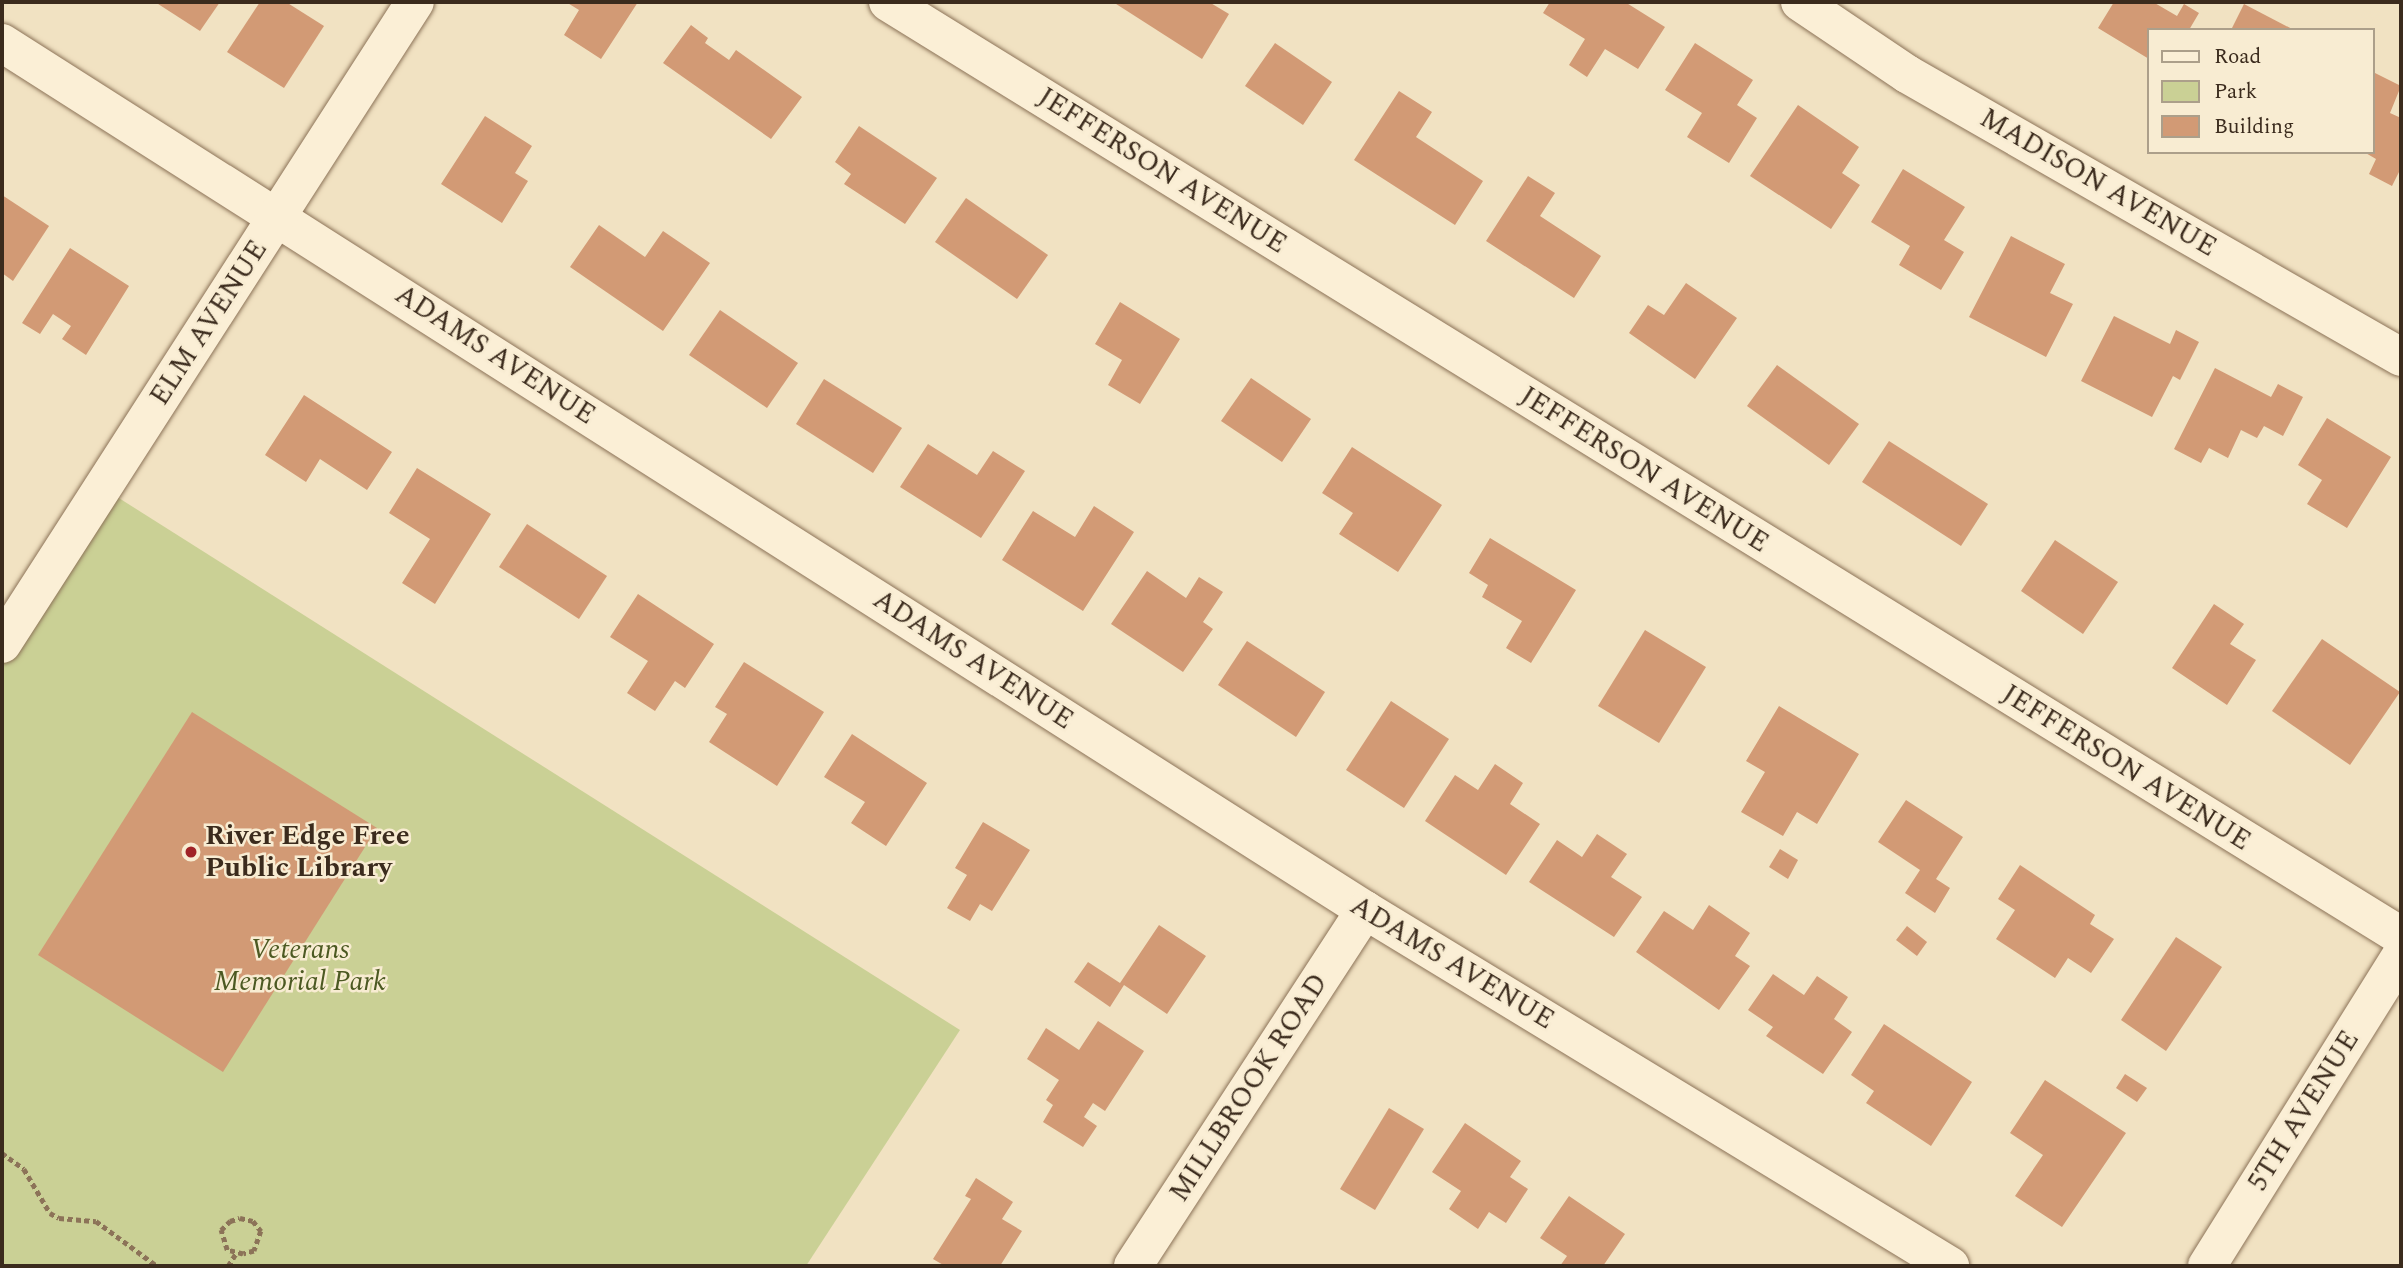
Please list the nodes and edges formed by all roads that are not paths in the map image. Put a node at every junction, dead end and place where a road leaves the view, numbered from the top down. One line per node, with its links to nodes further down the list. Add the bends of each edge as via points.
1 (415, 2): 5 (street, ELM AVENUE)
2 (888, 2): 9 (street, JEFFERSON AVENUE)
3 (1800, 2): 6 (street, MADISON AVENUE, via 1907,74)
4 (2, 43): 5 (street, ADAMS AVENUE)
5 (277, 216): 7 (street, ELM AVENUE); 8 (street, ADAMS AVENUE)
6 (2401, 357)
7 (2, 643)
8 (1365, 910): 11 (street, MILLBROOK ROAD); 12 (street, ADAMS AVENUE)
9 (2401, 936)
10 (2401, 956): 13 (street, 5TH AVENUE)
11 (1133, 1266)
12 (1950, 1266)
13 (2207, 1266)

